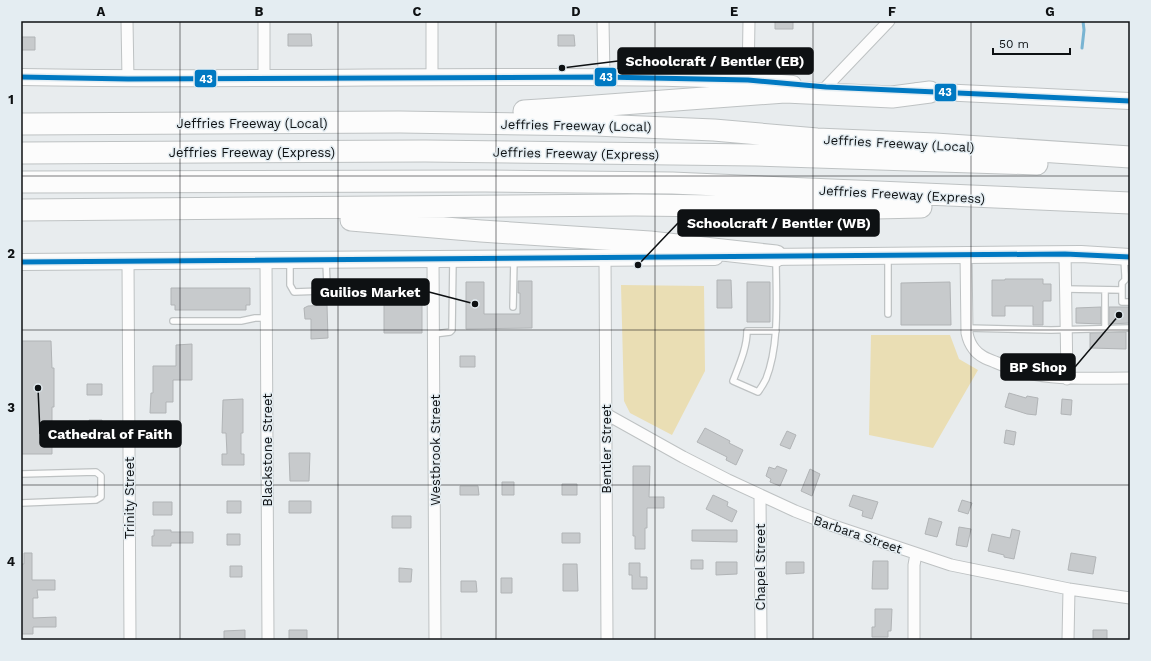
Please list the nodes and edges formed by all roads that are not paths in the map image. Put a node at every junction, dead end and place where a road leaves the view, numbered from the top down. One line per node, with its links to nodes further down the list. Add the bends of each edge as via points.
1 (128, 21): 11 (street)
2 (264, 21): 10 (street)
3 (432, 21): 8 (street)
4 (604, 21): 9 (street)
5 (748, 21): 12 (street)
6 (889, 21): 13 (street)
7 (21, 77): 11 (main road)
8 (432, 77): 9 (main road); 10 (main road)
9 (604, 77): 12 (main road)
10 (264, 78): 11 (main road)
11 (128, 79)
12 (748, 80): 13 (main road)
13 (826, 87): 14 (main road)
14 (930, 92): 15 (main road); 16 (highway, via 892,97 785,92 555,109 388,116)
15 (1130, 101)
16 (316, 122): 17 (highway, Jeffries Freeway (Local)); 19 (highway, Jeffries Freeway (Local), via 654,127)
17 (21, 124)
18 (21, 153): 20 (highway, Jeffries Freeway (Express), via 426,151 755,155)
19 (1130, 157)
20 (1130, 167)
21 (21, 182): 22 (highway, Jeffries Freeway (Express), via 672,183)
22 (1088, 202): 23 (highway); 25 (highway, via 875,208 635,205)
23 (1130, 203)
24 (21, 210): 25 (highway)
25 (103, 210): 29 (highway, via 149,217 333,218 650,242)
26 (1065, 254): 28 (main road); 30 (main road); 42 (street)
27 (888, 255): 28 (main road); 29 (main road); 47 (lane)
28 (966, 255): 50 (street)
29 (776, 256): 32 (main road); 54 (lane)
30 (1127, 256): 40 (lane, via 1125,280)
31 (514, 258): 32 (main road); 34 (main road); 46 (lane)
32 (604, 258): 58 (street, Bentler Street)
33 (433, 259): 34 (main road); 37 (main road); 55 (street, Westbrook Street)
34 (453, 259): 55 (lane, via 452,330)
35 (266, 260): 36 (main road); 38 (main road); 48 (street, Blackstone Street)
36 (290, 260): 37 (main road); 37 (lane, via 290,285 294,292 322,291 327,286)
37 (326, 260)
38 (128, 261): 39 (main road); 65 (street, Trinity Street)
39 (21, 262)
40 (1122, 283): 41 (lane); 44 (lane)
41 (1130, 283)
42 (1066, 290): 43 (lane); 53 (street)
43 (1105, 290): 44 (lane); 51 (lane)
44 (1122, 290): 45 (lane, via 1122,302)
45 (1130, 302)
46 (512, 307)
47 (888, 314)
48 (266, 318): 49 (lane); 66 (street, Blackstone Street)
49 (173, 322)
50 (966, 328): 53 (lane); 57 (street, via 974,349 986,358 1029,374)
51 (1105, 328): 52 (lane); 53 (lane)
52 (1130, 328)
53 (1066, 329): 57 (street)
54 (776, 331): 54 (lane, via 747,331 741,361 732,381 758,392 766,379)
55 (434, 334): 67 (street, Westbrook Street)
56 (1130, 378): 57 (street)
57 (1067, 379)
58 (606, 414): 60 (street, Barbara Street, via 689,460); 68 (street, Bentler Street)
59 (21, 474): 61 (lane, via 96,472 101,476 101,497 96,500)
60 (760, 495): 62 (street, Barbara Street, via 831,525); 69 (street, Chapel Street)
61 (21, 504)
62 (916, 554): 63 (street, Barbara Street, via 965,568); 70 (street)
63 (1069, 589): 64 (street, Barbara Street); 71 (street)
64 (1130, 598)
65 (130, 640)
66 (268, 640)
67 (435, 640)
68 (607, 640)
69 (761, 640)
70 (914, 640)
71 (1068, 640)

